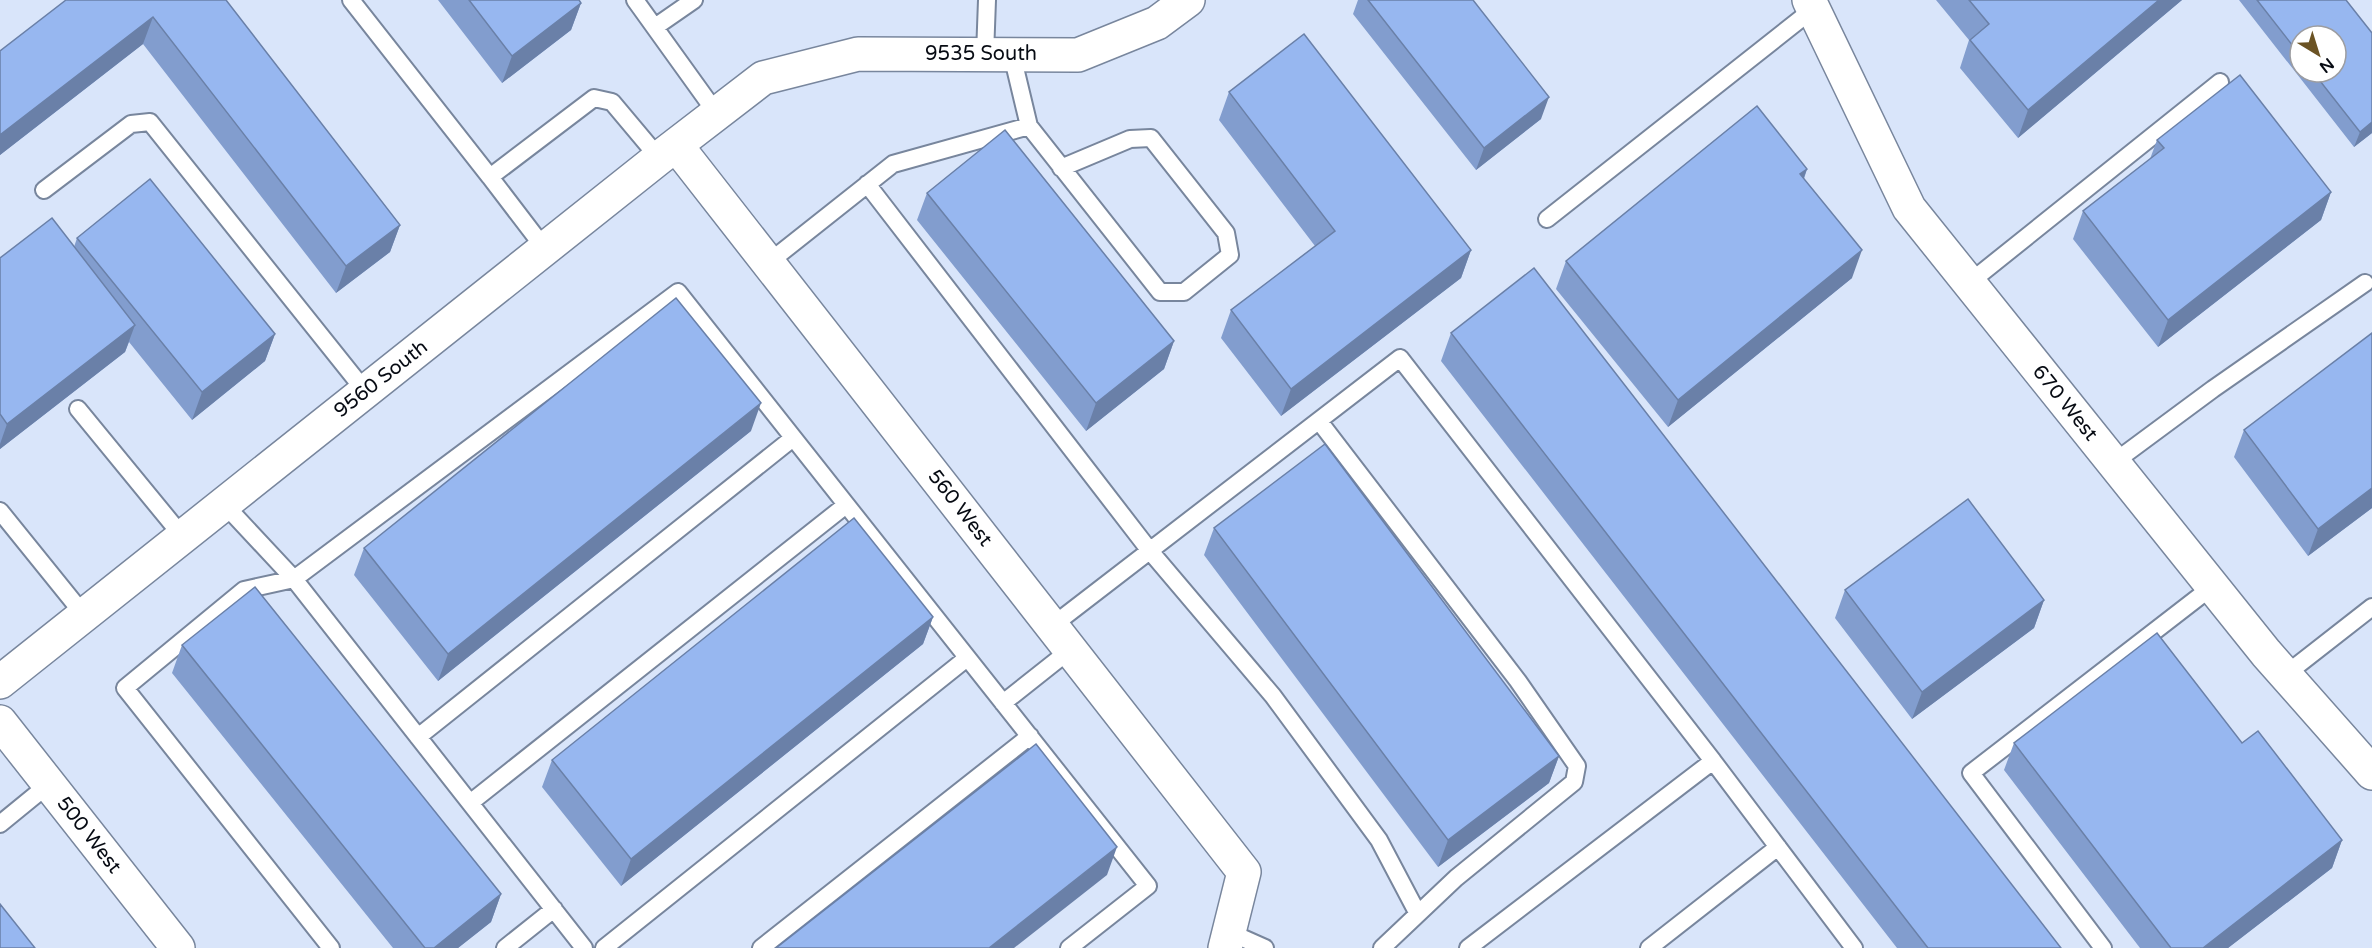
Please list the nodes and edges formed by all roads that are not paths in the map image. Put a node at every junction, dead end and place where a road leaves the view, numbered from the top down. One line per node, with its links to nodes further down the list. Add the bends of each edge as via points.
1 (351, 0): 15 (lane)
2 (635, 0): 7 (lane)
3 (694, 0): 7 (lane)
4 (987, 0): 8 (lane)
5 (1188, 0): 8 (street, 9535 South, via 1157,23 1078,55)
6 (1816, 3): 18 (lane); 21 (street, 670 West, via 1909,208)
7 (655, 27): 11 (lane)
8 (999, 55): 9 (street, 9535 South, via 858,54); 12 (lane)
9 (763, 78): 11 (street, 9560 South)
10 (2220, 82): 21 (lane)
11 (717, 114): 13 (street, 9560 South)
12 (1029, 126): 14 (lane); 16 (lane, via 892,164)
13 (668, 152): 15 (lane, via 612,102 594,98); 19 (street, 9560 South); 20 (street, 560 West)
14 (1061, 168): 14 (lane, via 1160,292 1184,292 1230,255 1226,233 1151,138 1130,139)
15 (490, 177): 19 (lane)
16 (867, 184): 20 (lane); 32 (lane)
17 (44, 190): 23 (lane, via 131,124 150,122)
18 (1547, 219)
19 (545, 249): 23 (street, 9560 South)
20 (768, 263): 37 (street, 560 West)
21 (1969, 283): 27 (street, 670 West)
22 (2366, 283): 27 (lane)
23 (365, 392): 28 (street, 9560 South)
24 (78, 409): 31 (lane)
25 (1318, 421): 32 (lane); 45 (lane, via 1400,358); 52 (lane, via 1518,681 1577,766 1574,782)
26 (793, 438): 29 (lane); 33 (lane, via 678,292); 44 (lane)
27 (2113, 463): 34 (street, 670 West)
28 (224, 504): 31 (street, 9560 South); 33 (lane)
29 (846, 505): 38 (lane); 48 (lane)
30 (0, 511): 36 (lane)
31 (183, 537): 36 (street, 9560 South)
32 (1150, 551): 37 (lane); 52 (lane, via 1273,696 1379,840)
33 (294, 579): 44 (lane); 55 (lane, via 244,590 125,688)
34 (2213, 586): 39 (street, 670 West); 66 (lane, via 1971,773)
35 (2372, 607): 39 (lane)
36 (84, 615): 40 (street, 9560 South)
37 (1061, 638): 41 (lane); 53 (street, 560 West, via 1244,872)
38 (967, 658): 41 (lane); 58 (lane)
39 (2285, 675): 46 (street, 670 West)
40 (0, 682)
41 (1003, 703): 43 (lane)
42 (0, 722): 47 (street, 500 West)
43 (1030, 736): 59 (lane); 60 (lane, via 1148,886)
44 (418, 737): 48 (lane)
45 (1713, 761): 50 (lane); 63 (lane)
46 (2372, 773)
47 (49, 784): 49 (lane); 54 (street, 500 West)
48 (470, 803): 51 (lane)
49 (0, 824)
50 (1778, 847): 64 (lane); 65 (lane)
51 (554, 909): 56 (lane); 57 (lane)
52 (1418, 914): 62 (lane)
53 (1227, 940): 61 (lane)
54 (178, 948)
55 (331, 948)
56 (505, 948)
57 (584, 948)
58 (604, 948)
59 (761, 948)
60 (1069, 948)
61 (1265, 948)
62 (1382, 948)
63 (1468, 948)
64 (1649, 948)
65 (1854, 948)
66 (2103, 948)

